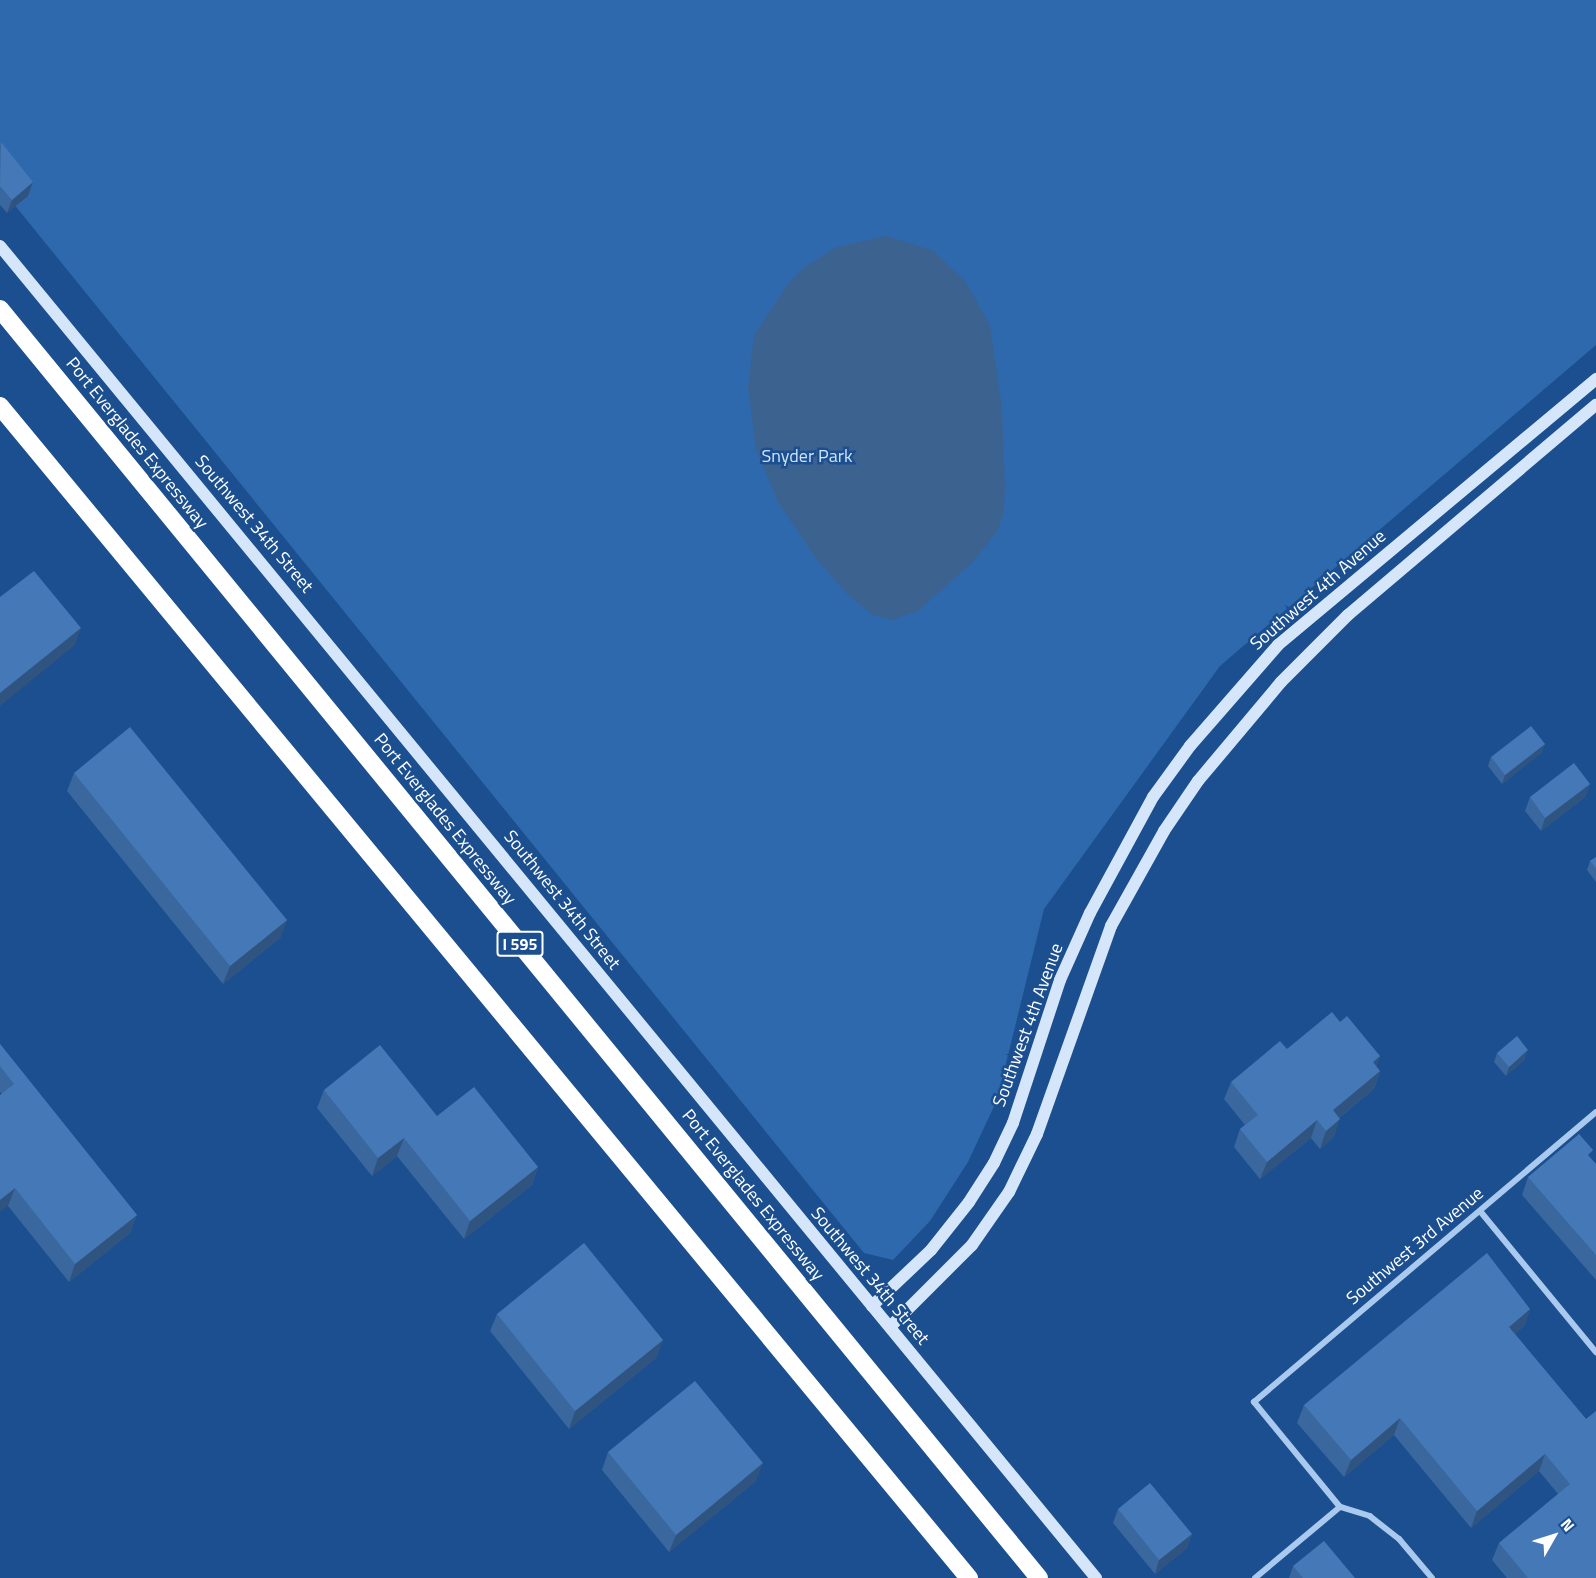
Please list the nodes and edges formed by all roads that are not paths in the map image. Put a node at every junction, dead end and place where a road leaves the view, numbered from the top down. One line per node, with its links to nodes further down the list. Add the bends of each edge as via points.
1 (0, 246): 8 (street, Southwest 34th Street)
2 (0, 309): 13 (highway, Port Everglades Expressway / I 595)
3 (1596, 379): 8 (street, Southwest 4th Avenue, via 1278,645 1190,746 1153,797 1090,913 1060,980 1013,1123 993,1163 969,1202 931,1250)
4 (1596, 405): 9 (street, via 1348,615 1281,682 1198,781 1164,831 1111,926 1037,1134 1009,1192 972,1245)
5 (0, 406): 12 (highway)
6 (1596, 1112): 7 (street, Southwest 3rd Avenue)
7 (1480, 1211): 10 (street); 11 (street, Southwest 3rd Avenue, via 1254,1402)
8 (872, 1306): 9 (street, Southwest 34th Street)
9 (890, 1327): 14 (street, Southwest 34th Street)
10 (1596, 1352)
11 (1340, 1507): 15 (street); 16 (street, via 1370,1515 1399,1539)
12 (969, 1578)
13 (1040, 1578)
14 (1096, 1578)
15 (1255, 1578)
16 (1432, 1578)

